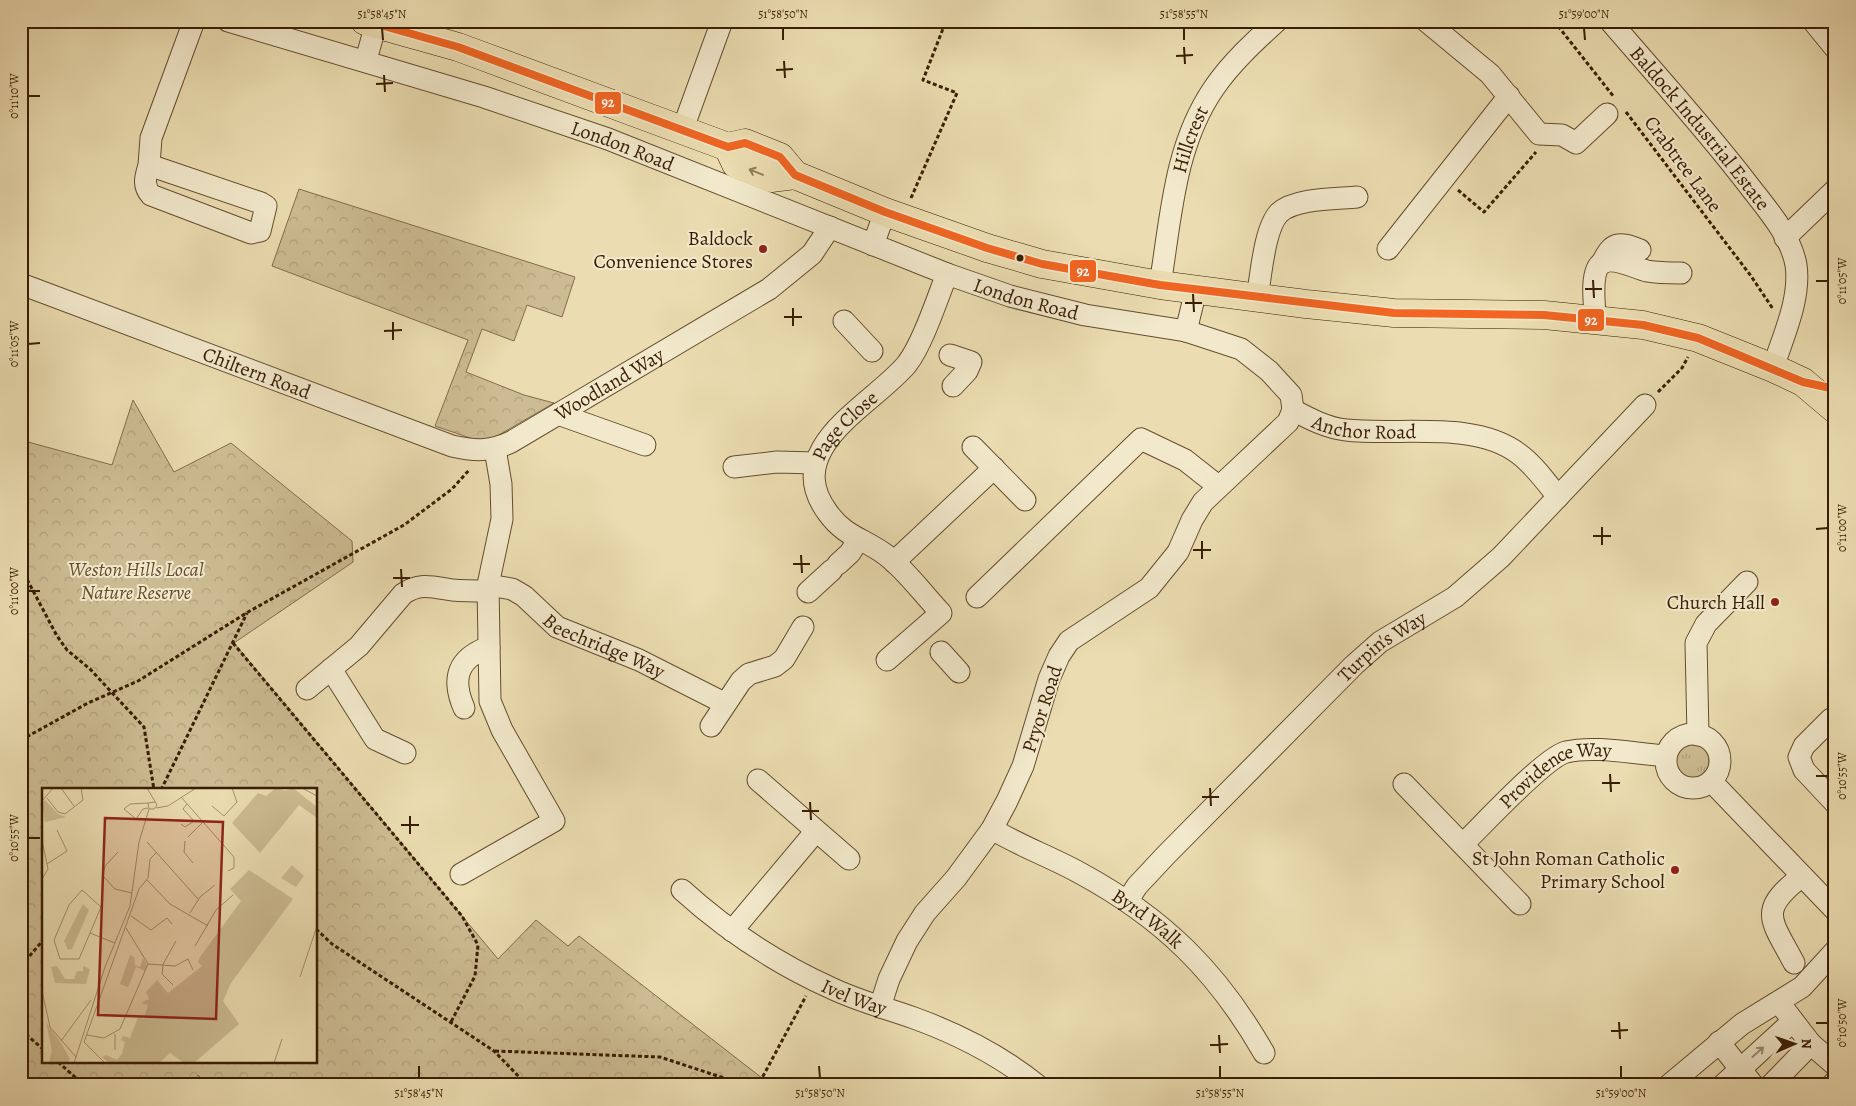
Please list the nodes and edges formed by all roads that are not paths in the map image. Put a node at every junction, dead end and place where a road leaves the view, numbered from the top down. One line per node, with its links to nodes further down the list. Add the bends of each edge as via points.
1 (194, 21): 14 (street, via 151,138)
2 (228, 21): 10 (street, London Road)
3 (722, 21): 13 (street)
4 (1277, 21): 31 (street, Hillcrest, via 1214,88 1186,142 1171,209)
5 (1426, 21): 11 (street, via 1490,74)
6 (1610, 21): 23 (street, Baldock Industrial Estate, via 1728,158)
7 (1813, 21): 9 (street)
8 (370, 23): 10 (street, London Road); 13 (main road, London Road, via 466,50)
9 (1835, 48)
10 (366, 60): 22 (street, London Road, via 608,139)
11 (1509, 96): 12 (street, via 1539,134 1562,135 1576,143); 25 (street)
12 (1614, 106)
13 (682, 131): 20 (main road, London Road, via 728,147 745,143 780,157 795,175)
14 (149, 165): 15 (street); 19 (street, via 145,182 147,190 151,195)
15 (190, 180): 17 (street); 19 (street)
16 (1835, 190): 23 (street)
17 (228, 193): 21 (street); 21 (street, via 261,203 266,206 266,213 260,231 251,233)
18 (1357, 197): 33 (street, via 1312,201 1280,213 1268,237)
19 (181, 206): 21 (street)
20 (896, 217): 24 (street); 31 (main road, London Road, via 1042,264)
21 (219, 221)
22 (830, 227): 24 (street, London Road); 46 (street, Woodland Way, via 812,254 769,289)
23 (1785, 238): 38 (street, Baldock Industrial Estate, via 1793,253 1796,282)
24 (873, 245): 29 (street, London Road)
25 (1388, 248)
26 (1640, 250): 27 (street, via 1615,245 1609,249)
27 (1602, 263): 28 (street, via 1620,262 1647,271); 34 (street, via 1595,276)
28 (1682, 273)
29 (947, 274): 36 (street, London Road, via 1046,307); 37 (street, Page Close)
30 (21, 284): 49 (street, Chiltern Road, via 452,446)
31 (1160, 285): 32 (main road, London Road)
32 (1196, 290): 33 (main road, London Road); 36 (street)
33 (1257, 298): 34 (main road, London Road, via 1394,313)
34 (1595, 319): 38 (main road, London Road, via 1643,325 1698,338)
35 (844, 321): 39 (street)
36 (1186, 331): 45 (street, Anchor Road, via 1241,349 1286,388 1291,395)
37 (918, 343): 39 (street, Page Close); 41 (street, via 971,362)
38 (1773, 368): 40 (main road, London Road)
39 (895, 376): 50 (street, Page Close, via 831,434)
40 (1803, 382): 42 (main road, London Road); 44 (main road, London Road)
41 (954, 386)
42 (1835, 389)
43 (1645, 405): 54 (street, Turpin's Way)
44 (1835, 409)
45 (1293, 410): 53 (street, Pryor Road, via 1278,433); 54 (street, Anchor Road, via 1321,424 1346,430 1486,438 1519,453)
46 (558, 414): 47 (street); 49 (street, Woodland Way)
47 (645, 445)
48 (973, 447): 52 (street)
49 (487, 450): 59 (street, via 501,484 502,519)
50 (816, 463): 51 (street, via 777,462); 56 (street, Page Close, via 815,484 822,504 836,522)
51 (734, 467)
52 (994, 468): 55 (street); 57 (street)
53 (1218, 486): 61 (street, via 1185,460 1140,439); 80 (street, Pryor Road, via 1203,502 1178,552 1149,588 1069,641 1059,656 1023,766)
54 (1558, 497): 87 (street, Turpin's Way, via 1501,557 1455,597 1380,642 1354,665 1166,855)
55 (1025, 500)
56 (858, 540): 57 (street, Page Close); 60 (street, via 850,552)
57 (894, 562): 63 (street, Page Close, via 941,613)
58 (1747, 582): 73 (street, via 1706,624 1696,643)
59 (488, 588): 64 (street); 66 (street, via 451,590 432,585 411,588 359,646); 69 (street, Beechridge Way, via 512,588 557,627 639,660)
60 (808, 592)
61 (977, 597)
62 (804, 627): 69 (street, via 784,659 775,666 749,674)
63 (932, 642): 65 (street, Page Close); 67 (street)
64 (489, 646): 70 (street, via 470,656 458,674 458,692); 84 (street, via 489,690 495,716 554,821)
65 (887, 660)
66 (331, 669): 68 (street); 74 (street, via 375,738)
67 (958, 672)
68 (307, 689)
69 (724, 703): 72 (street)
70 (464, 708)
71 (1831, 719): 79 (street, via 1804,746 1799,757 1804,770)
72 (711, 726)
73 (1698, 734): 75 (street, via 1681,737); 77 (street, via 1718,751 1720,761)
74 (404, 753)
75 (1666, 756): 77 (street, via 1670,775 1678,784 1688,788); 82 (street, Providence Way, via 1594,750 1566,752 1545,765)
76 (758, 780): 81 (street)
77 (1711, 782): 85 (street)
78 (1404, 784): 82 (street)
79 (1835, 803)
80 (992, 829): 87 (street, Byrd Walk, via 1020,846 1080,872); 94 (street, Pryor Road, via 925,913 907,941)
81 (816, 831): 83 (street); 90 (street)
82 (1463, 844): 88 (street)
83 (848, 859)
84 (461, 874)
85 (1802, 876): 89 (street); 92 (street, via 1783,890 1773,908 1772,920)
86 (682, 890): 90 (street, Ivel Way)
87 (1128, 900): 98 (street, Byrd Walk, via 1165,929 1214,979)
88 (1520, 904)
89 (1835, 910)
90 (732, 931): 94 (street, Ivel Way, via 769,956 815,980)
91 (1835, 951): 93 (street, via 1802,988)
92 (1794, 963)
93 (1780, 1003): 95 (street); 96 (street, via 1742,1024)
94 (880, 1007): 102 (street, Ivel Way, via 970,1042 1000,1058)
95 (1793, 1020): 97 (street); 100 (street, one-way to 95)
96 (1719, 1042): 100 (street); 103 (street)
97 (1811, 1044): 99 (street); 106 (street)
98 (1264, 1053)
99 (1835, 1065)
100 (1740, 1068): 104 (street); 105 (street)
101 (1835, 1082): 107 (street)
102 (1037, 1085)
103 (1669, 1085)
104 (1723, 1085)
105 (1753, 1085)
106 (1771, 1085)
107 (1832, 1085)

